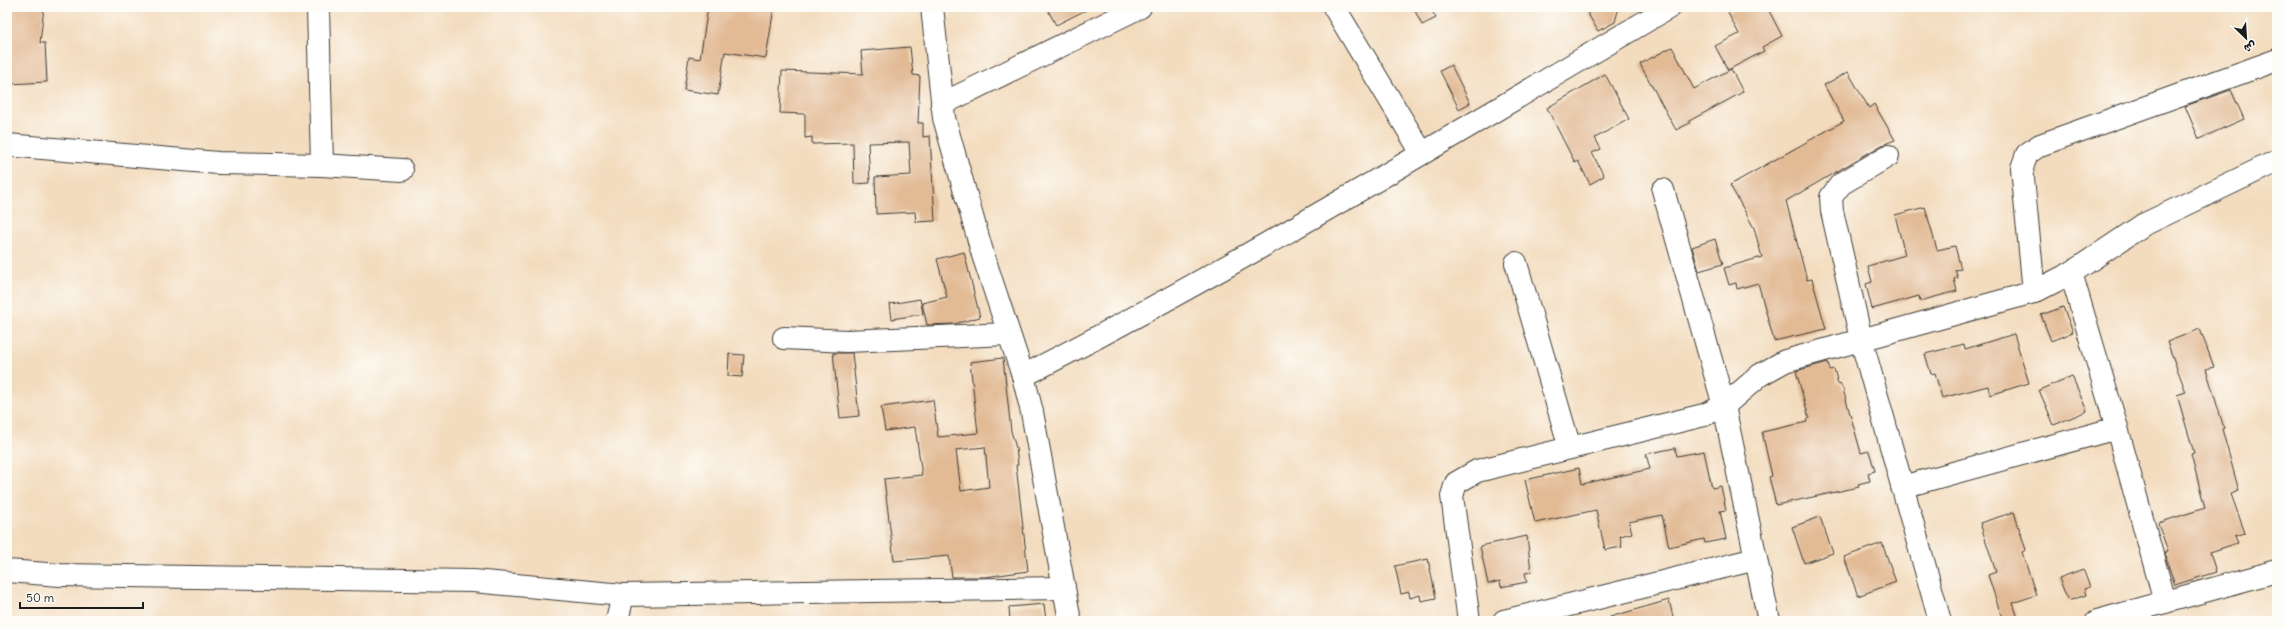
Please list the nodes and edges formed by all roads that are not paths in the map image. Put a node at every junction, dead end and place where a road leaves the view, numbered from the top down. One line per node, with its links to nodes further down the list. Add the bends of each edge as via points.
1 (318, 7): 12 (street)
2 (932, 7): 7 (street)
3 (1140, 7): 7 (street)
4 (1334, 7): 9 (street)
5 (1670, 7): 9 (street)
6 (2277, 60): 17 (street, via 2040,145 2027,154 2022,168)
7 (942, 104): 18 (street, via 947,133)
8 (7, 145): 12 (street, via 218,163)
9 (1422, 153): 21 (street, via 1266,244 1088,343)
10 (1888, 156): 20 (street, via 1841,184 1831,197)
11 (2277, 160): 16 (street, via 2143,225)
12 (322, 165): 13 (street)
13 (402, 170)
14 (1662, 190): 22 (street)
15 (1516, 263): 24 (street)
16 (2071, 273): 17 (street); 23 (street)
17 (2034, 292): 20 (street)
18 (1008, 334): 19 (street, via 847,341); 21 (street)
19 (784, 338)
20 (1861, 339): 22 (street, via 1785,361 1760,376); 25 (street)
21 (1023, 376): 29 (street, via 1032,412)
22 (1724, 406): 24 (street, via 1704,415); 26 (street)
23 (2117, 428): 25 (street); 31 (street)
24 (1570, 448): 34 (street, via 1476,471 1456,483 1452,496)
25 (1902, 487): 37 (street)
26 (1756, 559): 35 (street); 36 (street)
27 (7, 571): 30 (street, via 60,575 473,581)
28 (2277, 571): 31 (street)
29 (1064, 588): 30 (street); 33 (street)
30 (623, 595): 32 (street)
31 (2165, 602): 38 (street)
32 (617, 621)
33 (1070, 621)
34 (1468, 621)
35 (1504, 621)
36 (1769, 621)
37 (1940, 621)
38 (2097, 621)

